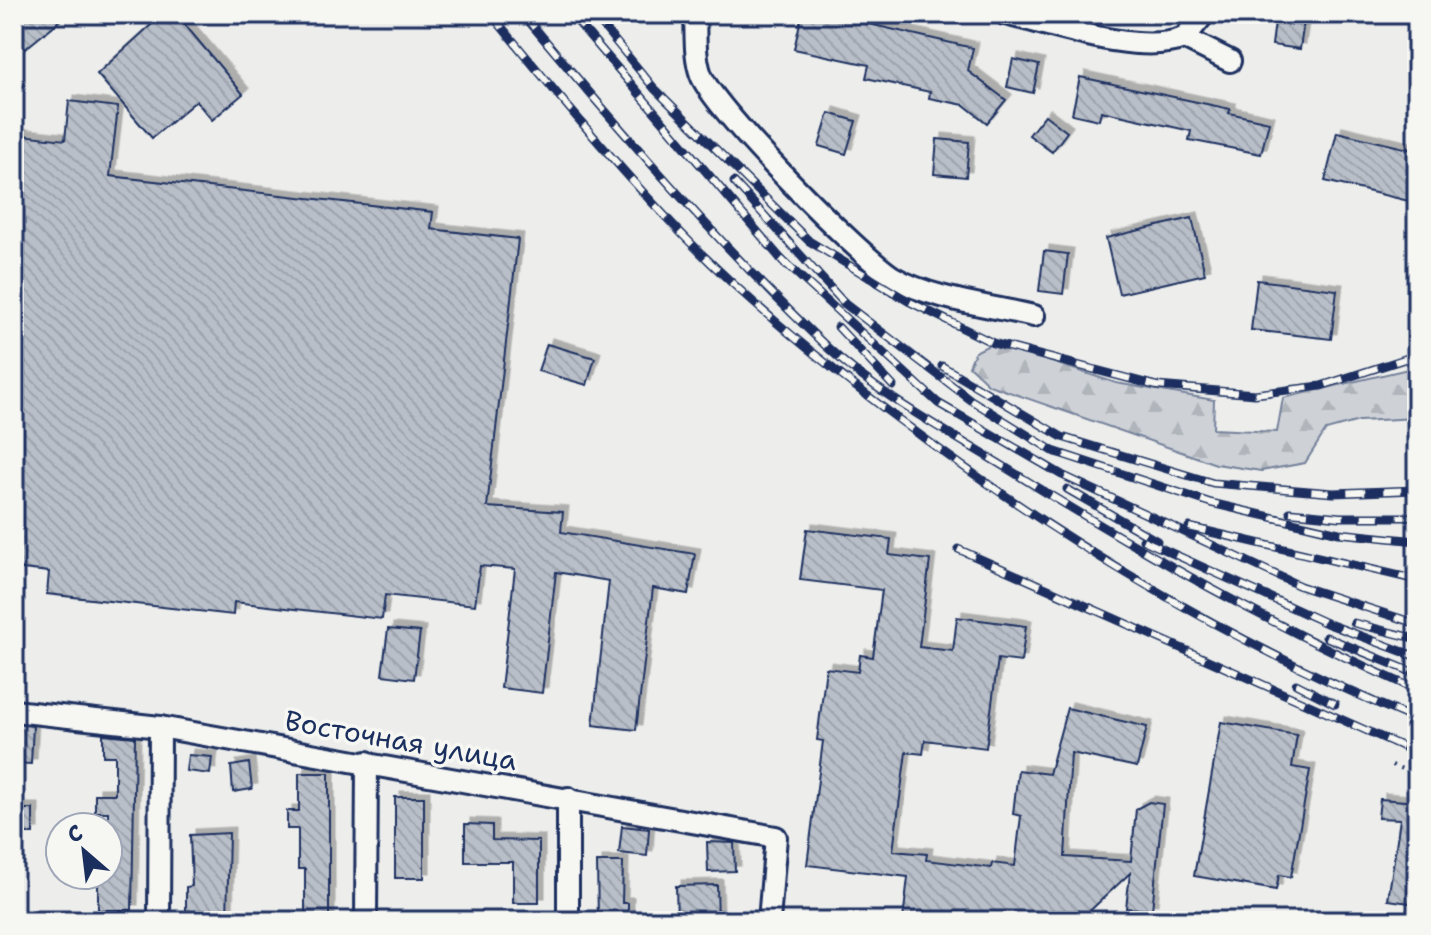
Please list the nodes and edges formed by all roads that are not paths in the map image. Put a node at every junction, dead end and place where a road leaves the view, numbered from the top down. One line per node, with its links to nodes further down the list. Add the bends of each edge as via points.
1 (695, 14): 6 (street, via 697,60 706,85 798,189 876,264 912,286)
2 (1005, 14): 4 (street, via 1139,44)
3 (1204, 14): 4 (street)
4 (1184, 38): 5 (street)
5 (1230, 61)
6 (1034, 316)
7 (14, 711): 8 (street, Восточная улица)
8 (160, 727): 9 (street, Восточная улица); 11 (street)
9 (367, 762): 10 (street, Восточная улица); 12 (street)
10 (568, 798): 13 (street); 14 (street, Восточная улица, via 776,837)
11 (159, 921)
12 (366, 921)
13 (568, 921)
14 (769, 921)

